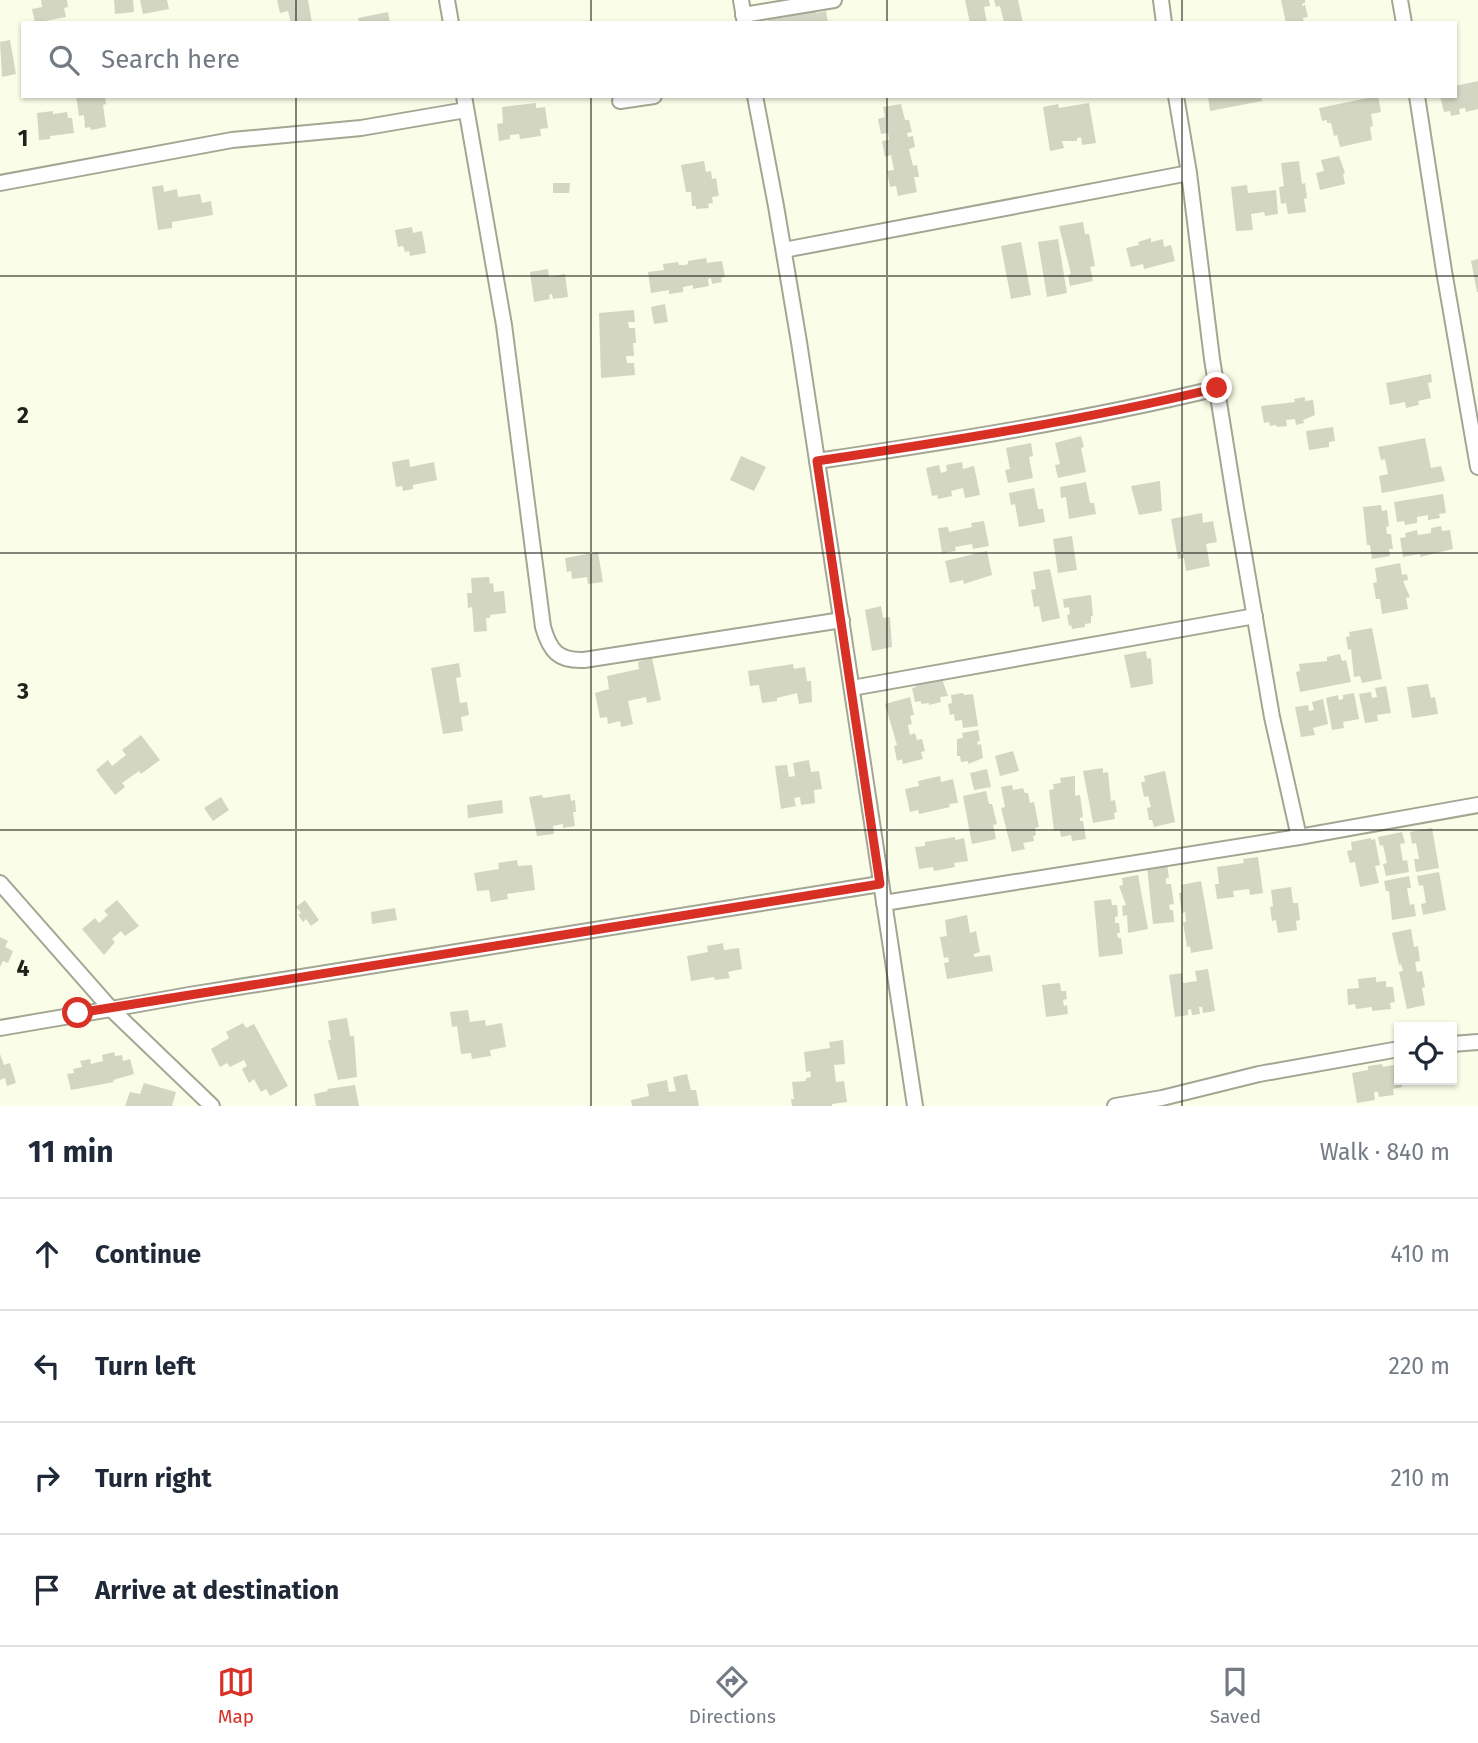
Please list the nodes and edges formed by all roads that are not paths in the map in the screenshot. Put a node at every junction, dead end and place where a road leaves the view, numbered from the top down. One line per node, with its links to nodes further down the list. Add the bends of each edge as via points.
1 (447, 0): 6 (street)
2 (741, 0): 7 (street)
3 (834, 0): 7 (street)
4 (1161, 0): 8 (street)
5 (1399, 0): 9 (street)
6 (451, 21)
7 (743, 21)
8 (1164, 21)
9 (1404, 21)
10 (640, 98): 14 (street)
11 (755, 98): 18 (street)
12 (1176, 98): 16 (street)
13 (1417, 98): 21 (street)
14 (620, 101)
15 (465, 103): 17 (street, via 361,128 232,140); 23 (street, via 504,325 543,627 554,652 584,660)
16 (1189, 173): 18 (street); 19 (street)
17 (0, 183)
18 (783, 250): 20 (street)
19 (1217, 388): 20 (street, via 1001,434); 22 (street)
20 (817, 461): 23 (street)
21 (1478, 467)
22 (1255, 616): 24 (street); 26 (street)
23 (842, 620): 24 (street)
24 (852, 688): 28 (street)
25 (1478, 805): 26 (street)
26 (1299, 837): 29 (street)
27 (0, 883): 30 (street)
28 (880, 884): 29 (street); 30 (street)
29 (884, 903): 36 (street)
30 (111, 1009): 31 (street); 35 (street)
31 (0, 1028)
32 (1478, 1042): 33 (street)
33 (1457, 1044)
34 (1394, 1050): 37 (street)
35 (212, 1106)
36 (915, 1106)
37 (1115, 1106)

